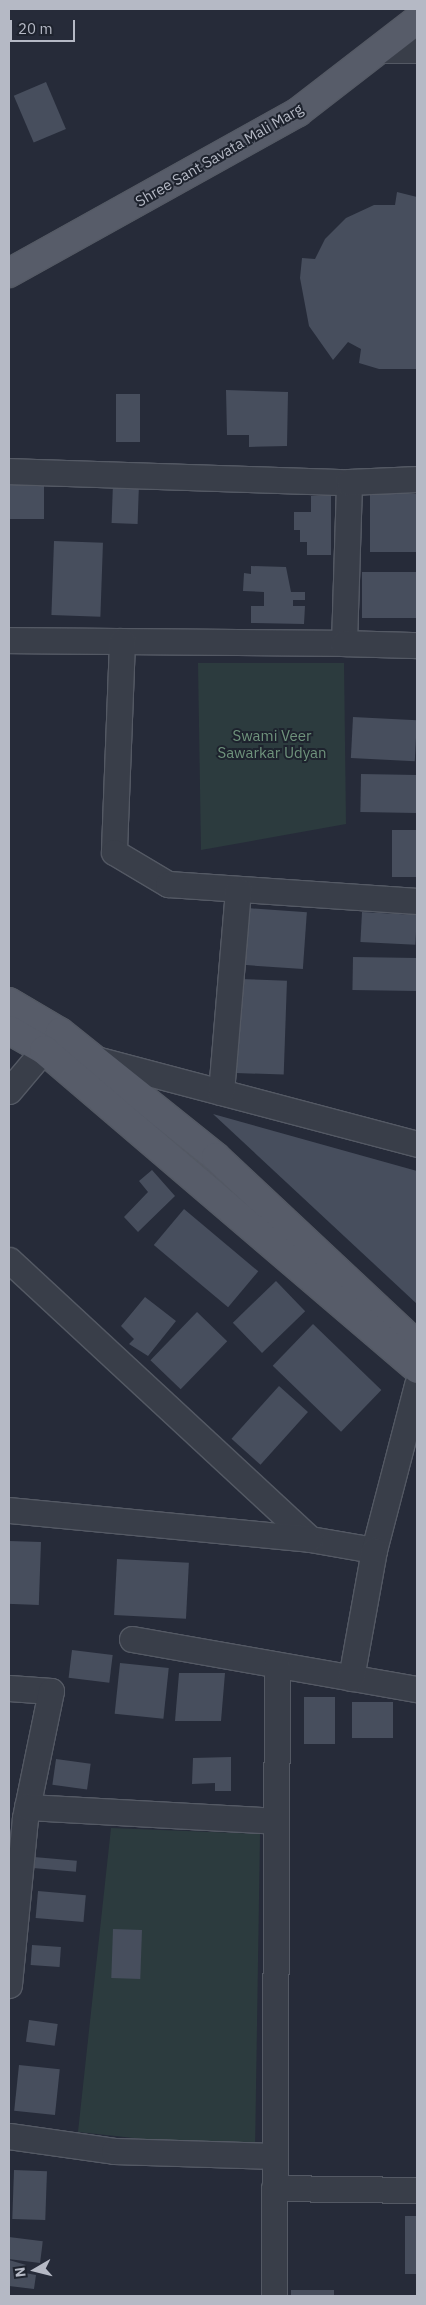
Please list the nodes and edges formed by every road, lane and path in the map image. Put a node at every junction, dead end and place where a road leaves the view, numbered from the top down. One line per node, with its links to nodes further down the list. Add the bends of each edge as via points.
1 (417, 20): 2 (main road, Shree Sant Savata Mali Marg)
2 (383, 50): 3 (street); 4 (main road, Shree Sant Savata Mali Marg, via 298,112)
3 (417, 50)
4 (9, 273)
5 (9, 471): 7 (street)
6 (417, 479): 7 (street)
7 (349, 482): 10 (street)
8 (9, 640): 9 (street)
9 (122, 641): 10 (street); 12 (street, via 114,852 168,884)
10 (344, 643): 11 (street)
11 (417, 645)
12 (238, 890): 13 (street); 19 (street)
13 (417, 901)
14 (9, 1002): 16 (main road)
15 (9, 1030): 16 (main road)
16 (52, 1040): 17 (main road); 18 (street); 23 (main road)
17 (92, 1058): 19 (street); 22 (main road, via 216,1157)
18 (9, 1091)
19 (221, 1092): 20 (street)
20 (417, 1144)
21 (9, 1260): 26 (street)
22 (417, 1345)
23 (417, 1369)
24 (417, 1385): 27 (street)
25 (9, 1510): 26 (street)
26 (310, 1539): 27 (street)
27 (374, 1550): 30 (street)
28 (132, 1639): 29 (street)
29 (277, 1665): 30 (street); 34 (street)
30 (351, 1678): 32 (street)
31 (9, 1688): 33 (street, via 51,1691)
32 (417, 1689)
33 (28, 1807): 34 (street); 35 (street)
34 (276, 1821): 38 (street)
35 (13, 1906): 36 (street)
36 (9, 1985)
37 (9, 2136): 38 (street, via 114,2151)
38 (275, 2156): 39 (street)
39 (274, 2188): 40 (street); 41 (street)
40 (417, 2190)
41 (274, 2296)

